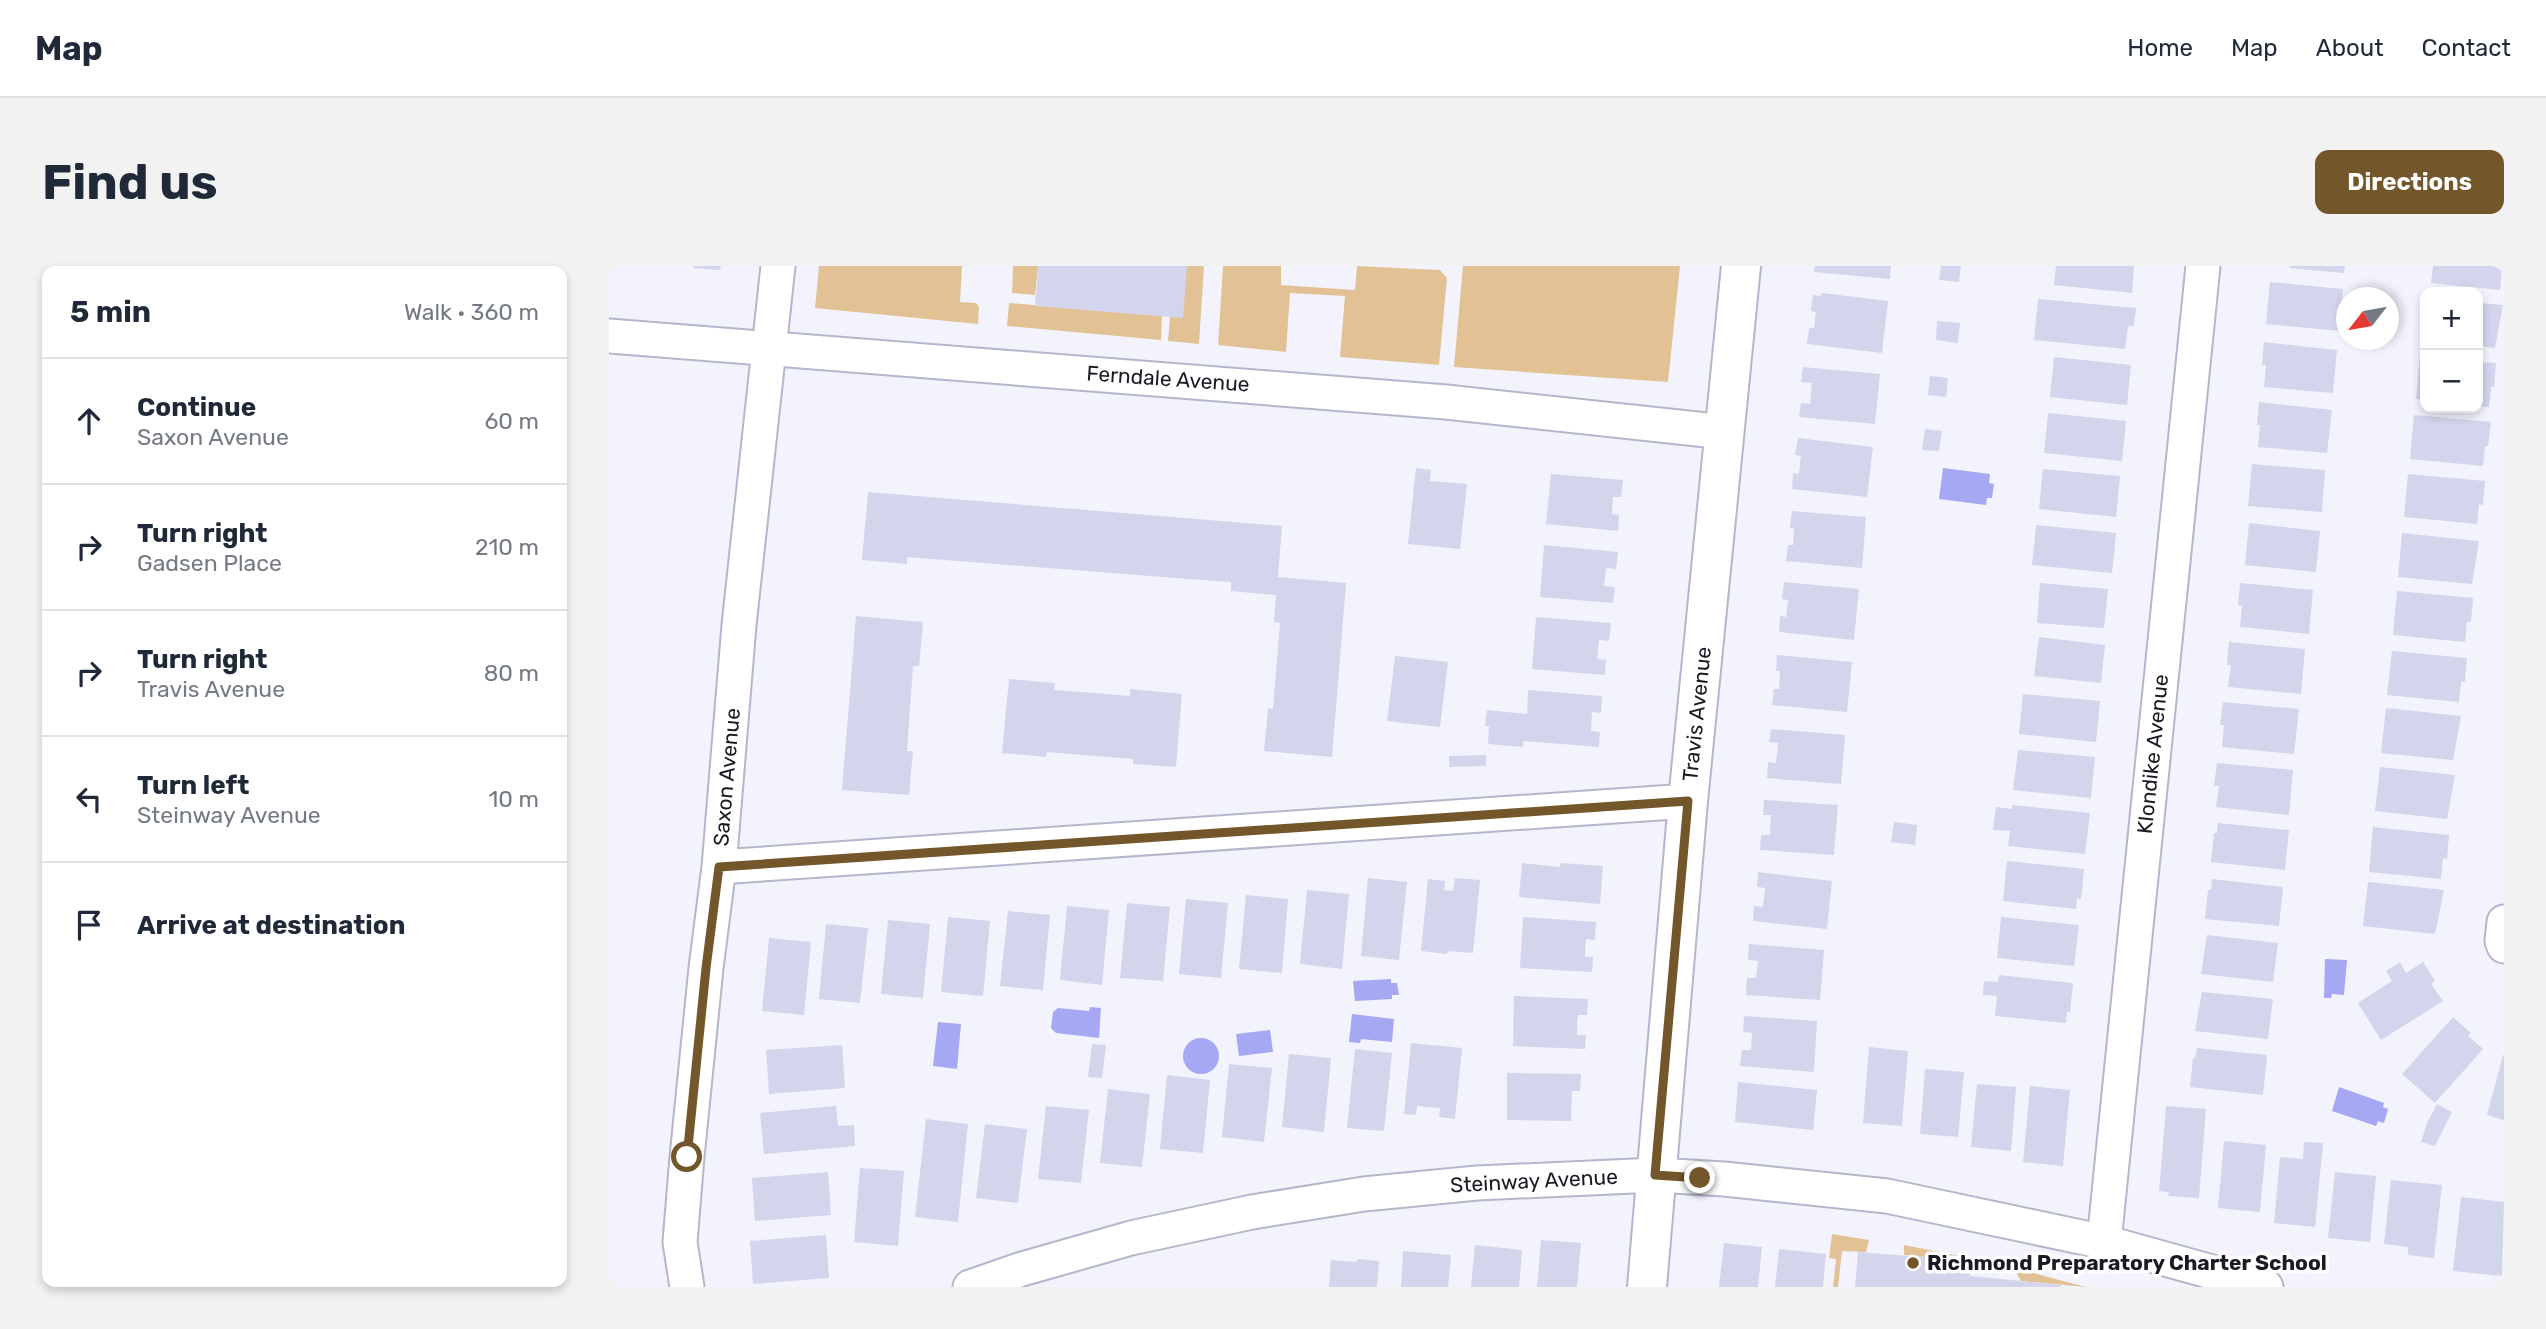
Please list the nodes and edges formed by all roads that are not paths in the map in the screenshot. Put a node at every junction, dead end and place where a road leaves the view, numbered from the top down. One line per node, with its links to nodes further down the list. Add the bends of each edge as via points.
1 (778, 266): 5 (street, Saxon Avenue)
2 (1741, 266): 6 (street, Travis Avenue)
3 (2203, 266): 12 (street, Klondike Avenue)
4 (609, 335): 5 (street, Ferndale Avenue)
5 (770, 350): 6 (street, Ferndale Avenue, via 1216,382); 8 (street, Saxon Avenue, via 739,625)
6 (1725, 432): 7 (street, Travis Avenue)
7 (1688, 801): 8 (street); 11 (street, Travis Avenue)
8 (719, 867): 13 (street, Saxon Avenue, via 680,1242)
9 (2504, 922): 10 (street)
10 (2504, 946)
11 (1655, 1175): 12 (street, Steinway Avenue, via 1887,1196); 14 (street, Steinway Avenue, via 1477,1183 1264,1210 1131,1238); 15 (street, Travis Avenue)
12 (2104, 1242): 16 (street, Steinway Avenue)
13 (687, 1287)
14 (970, 1287)
15 (1647, 1287)
16 (2266, 1287)

